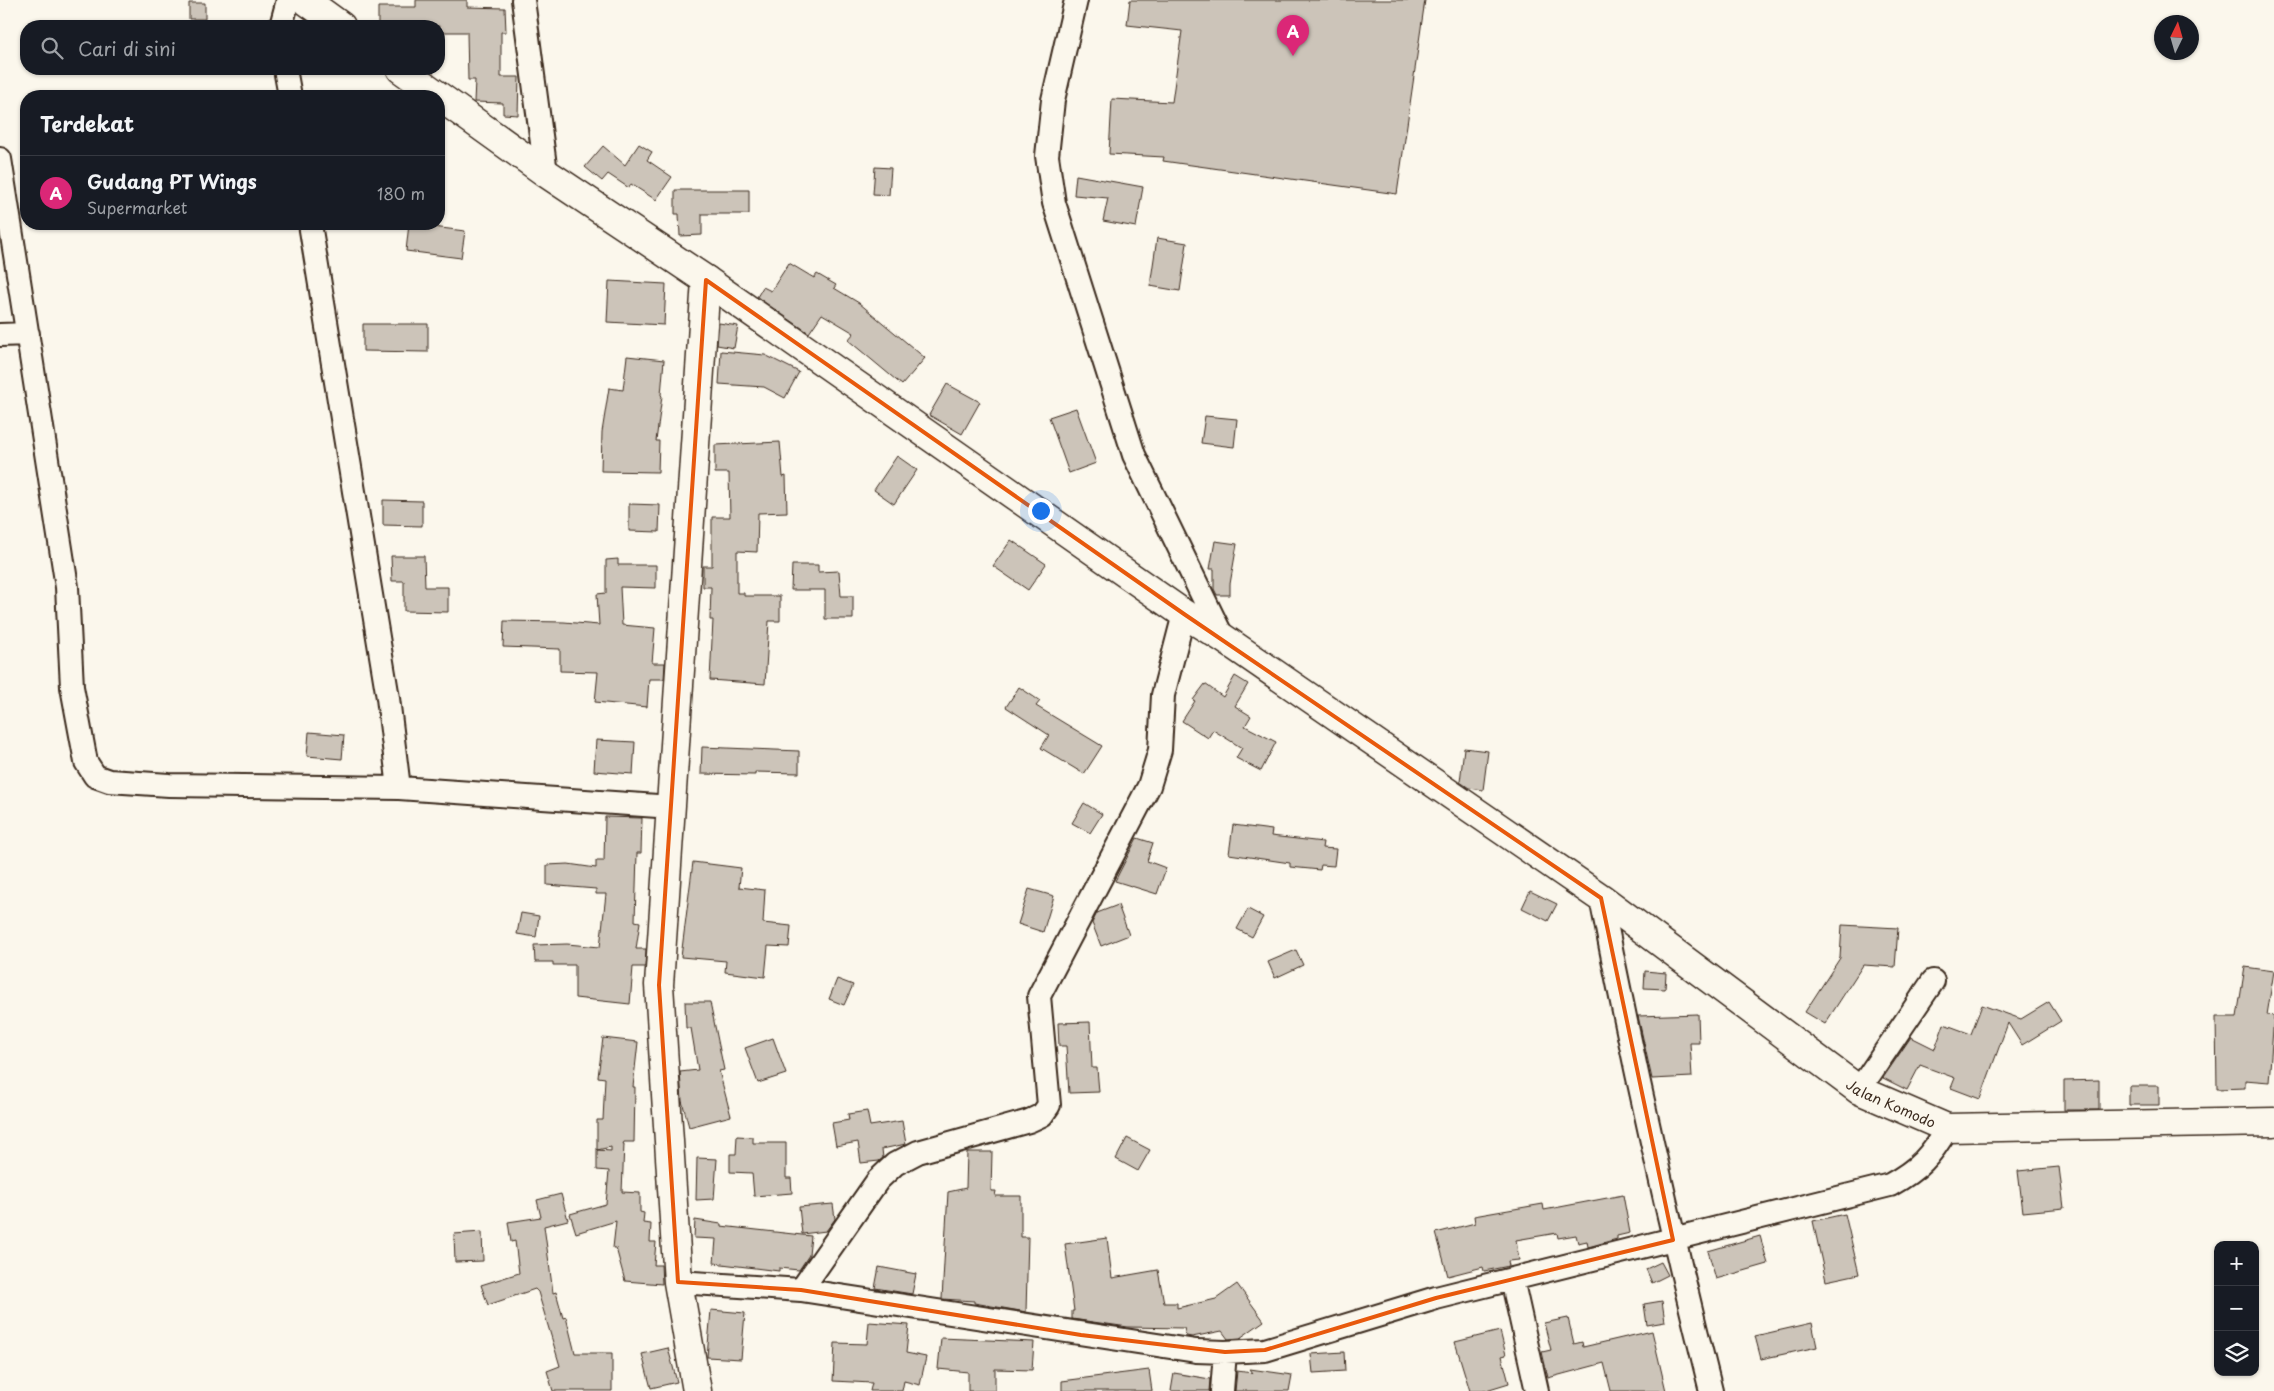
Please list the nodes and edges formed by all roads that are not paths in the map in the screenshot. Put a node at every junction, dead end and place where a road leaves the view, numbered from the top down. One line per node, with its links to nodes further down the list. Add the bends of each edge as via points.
1 (288, 0): 5 (street)
2 (305, 0): 6 (main road)
3 (523, 0): 13 (street)
4 (1076, 0): 19 (street, via 1053,100 1047,156 1054,203 1134,455)
5 (283, 20)
6 (333, 20)
7 (286, 75): 9 (street)
8 (408, 75): 10 (main road, Jalan Komodo)
9 (289, 90)
10 (429, 90)
11 (445, 101): 13 (main road, Jalan Komodo)
12 (0, 159): 16 (street)
13 (546, 173): 15 (main road, Jalan Komodo)
14 (311, 230): 20 (street, via 388,698)
15 (706, 280): 18 (main road, Jalan Komodo); 21 (main road)
16 (28, 334): 17 (street); 20 (street, via 67,587 72,687 86,762 95,776 109,781 169,785)
17 (0, 335)
18 (1184, 614): 19 (main road, Jalan Komodo); 30 (street, via 1163,695 1160,750 1149,786 1040,996 1049,1105 1042,1115 1029,1120 918,1152 895,1164 878,1180)
19 (1223, 638): 22 (main road, Jalan Komodo)
20 (399, 788): 21 (street)
21 (672, 807): 29 (main road, via 659,985)
22 (1601, 898): 24 (main road, Jalan Komodo); 27 (street)
23 (1933, 981): 24 (street)
24 (1859, 1090): 26 (main road, Jalan Komodo)
25 (2274, 1122): 26 (main road, Jalan Komodo)
26 (1948, 1128): 27 (street, via 1919,1167 1890,1185)
27 (1673, 1240): 28 (street); 35 (street)
28 (1512, 1280): 31 (street, via 1436,1298 1265,1350); 34 (street)
29 (678, 1282): 30 (street); 32 (main road)
30 (801, 1290): 31 (street, via 1196,1351)
31 (1225, 1352): 33 (street)
32 (697, 1391)
33 (1222, 1391)
34 (1538, 1391)
35 (1711, 1391)

